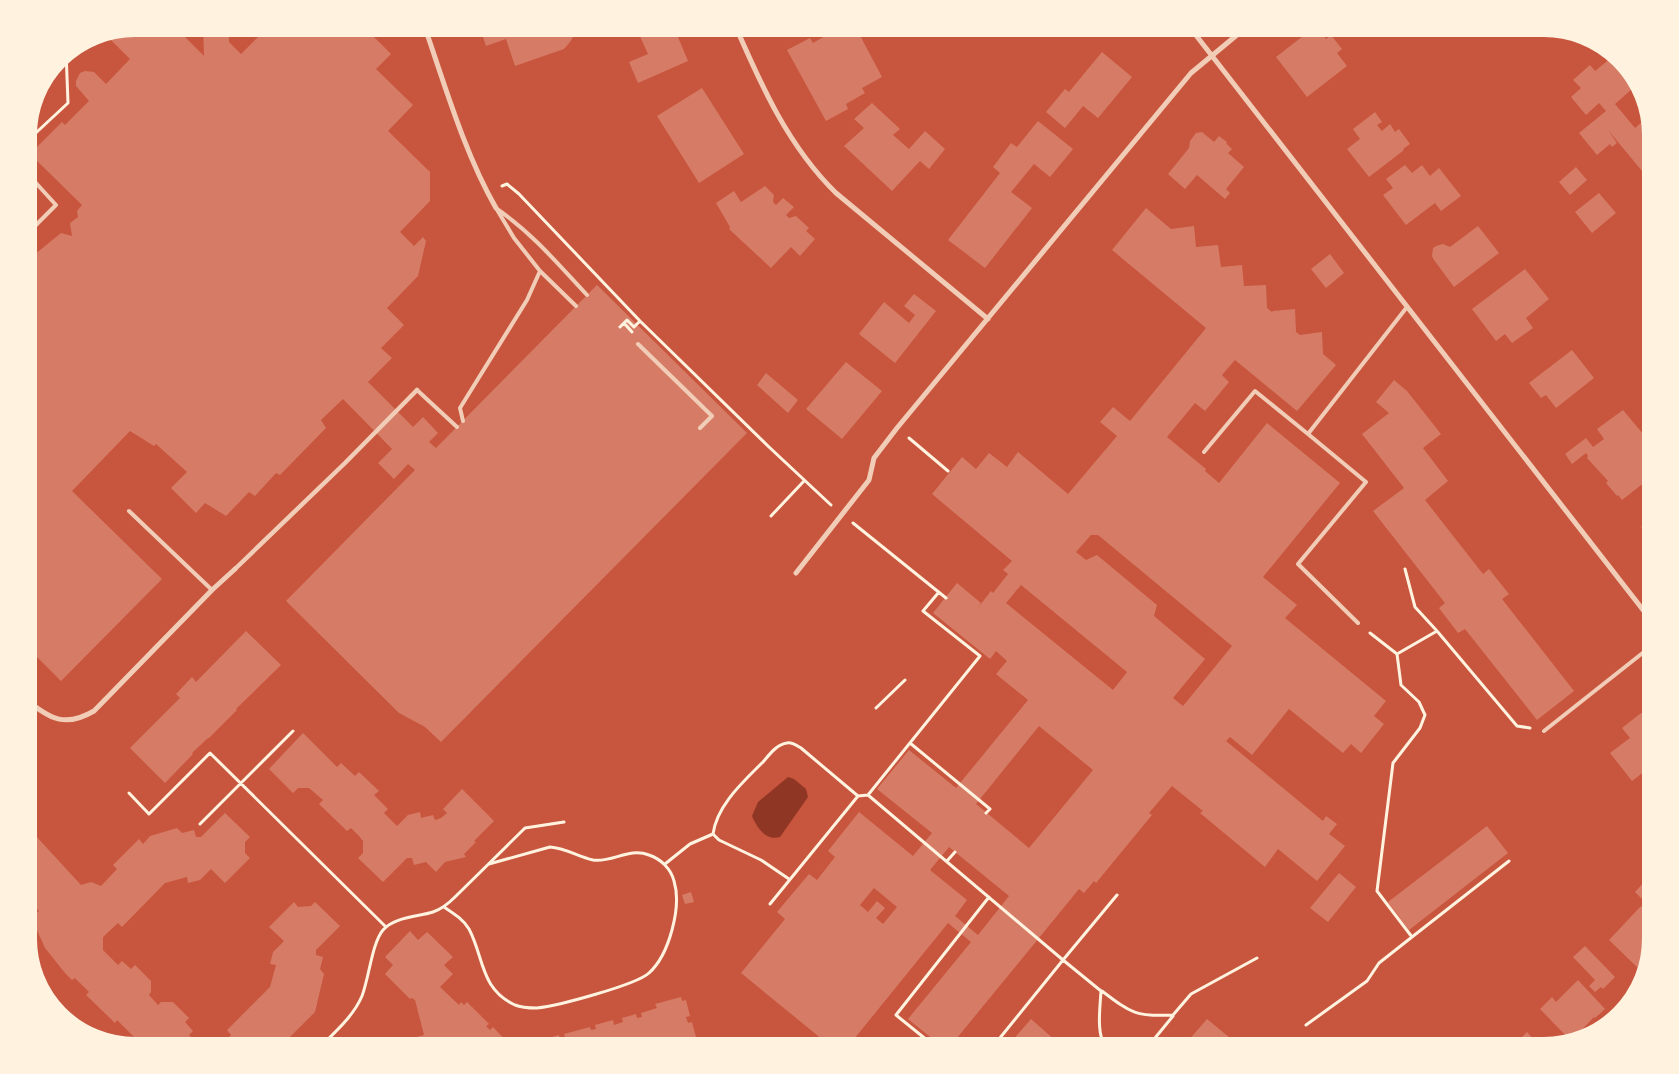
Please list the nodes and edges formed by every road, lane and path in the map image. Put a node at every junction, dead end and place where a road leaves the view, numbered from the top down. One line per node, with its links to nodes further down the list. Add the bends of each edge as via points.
1 (427, 34): 10 (street, via 470,153)
2 (739, 34): 16 (street, via 780,119 816,172 836,193)
3 (1195, 34): 5 (street)
4 (1239, 34): 5 (street)
5 (1213, 56): 15 (street); 16 (street, via 1191,73)
6 (66, 61): 7 (path, via 68,103)
7 (34, 135)
8 (34, 181): 11 (lane, via 56,205)
9 (519, 194): 17 (path)
10 (496, 208): 12 (lane, via 514,238); 13 (lane, via 538,242)
11 (34, 227)
12 (540, 270): 14 (lane); 21 (lane, via 520,312 460,408)
13 (587, 295)
14 (576, 306)
15 (1407, 307): 25 (lane); 38 (street)
16 (988, 319): 24 (street)
17 (642, 322): 18 (path, via 634,333 624,323); 28 (path)
18 (620, 327)
19 (638, 344): 23 (lane, via 712,416)
20 (417, 390): 22 (lane); 32 (street)
21 (463, 421)
22 (457, 427)
23 (700, 428)
24 (897, 428): 27 (path); 30 (street, via 874,458 869,480)
25 (1308, 434): 26 (lane, via 1255,391); 39 (lane, via 1366,482 1298,564)
26 (1204, 452)
27 (948, 472)
28 (804, 481): 30 (path); 31 (path)
29 (129, 511): 35 (lane)
30 (843, 514): 34 (street); 36 (path)
31 (771, 516)
32 (235, 569): 35 (street)
33 (1405, 569): 40 (path, via 1415,607)
34 (796, 573)
35 (212, 590): 44 (street, via 88,714 74,720 56,718)
36 (939, 592): 37 (path); 48 (path, via 924,611 980,656)
37 (946, 598)
38 (1645, 612)
39 (1358, 623): 42 (path)
40 (1438, 631): 42 (path); 47 (path, via 1517,726)
41 (1645, 651): 47 (lane)
42 (1397, 654): 68 (path, via 1401,685 1420,702 1425,715 1420,728 1393,764 1377,891)
43 (905, 680): 45 (path)
44 (34, 705)
45 (876, 708)
46 (293, 730): 49 (path)
47 (1544, 730)
48 (910, 743): 51 (path); 53 (path, via 990,808)
49 (240, 783): 50 (path, via 210,753 149,814); 55 (path); 67 (path)
50 (129, 793)
51 (868, 795): 52 (path); 58 (path)
52 (858, 796): 56 (path, via 801,748 794,743 785,743 774,750 732,795 715,823); 62 (path)
53 (986, 813)
54 (564, 822): 60 (path, via 525,828)
55 (200, 824)
56 (713, 834): 61 (path, via 690,844); 62 (path)
57 (955, 852): 58 (path)
58 (947, 861): 64 (path)
59 (1509, 861): 68 (path)
60 (489, 864): 61 (path, via 550,847 597,860 637,852 648,854); 66 (path)
61 (664, 864): 66 (path, via 675,883 675,911 669,938 655,967 629,984 543,1007 523,1007 498,993 483,970 468,929 460,918)
62 (789, 879): 65 (path)
63 (1117, 895): 70 (path)
64 (989, 897): 70 (path); 75 (path, via 896,1014)
65 (770, 904)
66 (444, 907): 67 (path)
67 (386, 928): 74 (path, via 378,939 359,1002)
68 (1412, 937): 73 (path, via 1379,963 1367,981)
69 (1258, 958): 72 (path, via 1191,994)
70 (1063, 960): 71 (path); 76 (path)
71 (1101, 991): 72 (path, via 1132,1012); 77 (path)
72 (1173, 1015): 78 (path)
73 (1306, 1025)
74 (326, 1040)
75 (927, 1040)
76 (998, 1040)
77 (1102, 1040)
78 (1153, 1040)

